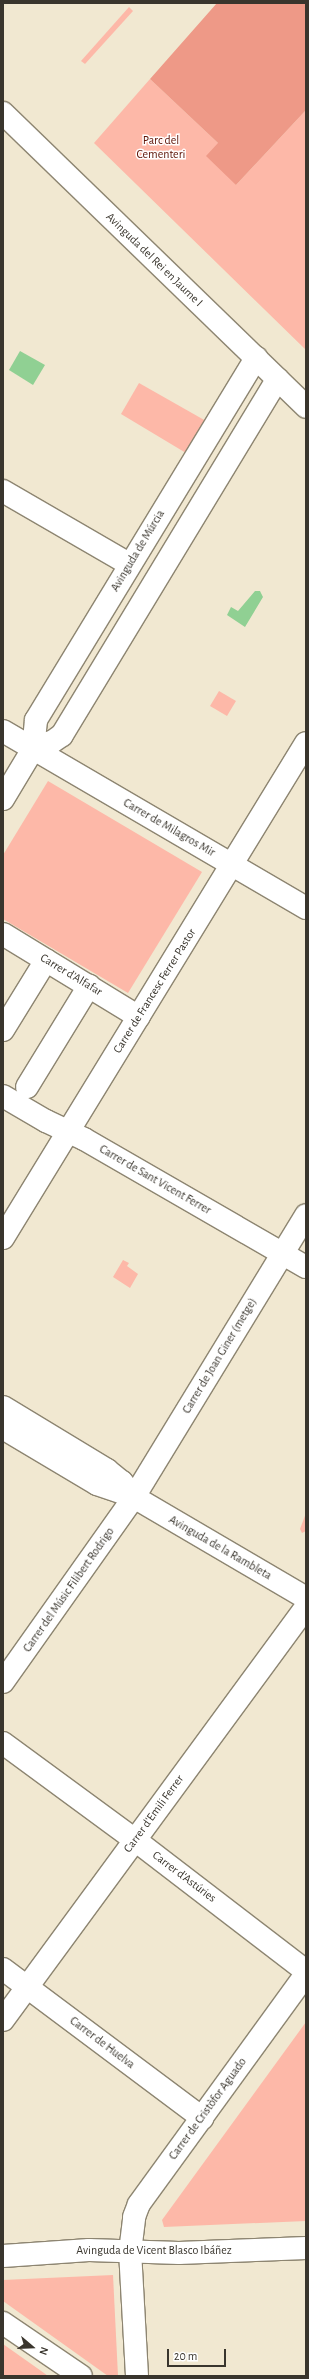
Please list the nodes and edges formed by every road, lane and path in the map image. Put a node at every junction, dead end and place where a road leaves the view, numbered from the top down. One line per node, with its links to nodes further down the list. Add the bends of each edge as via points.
1 (3, 113): 2 (street, Avinguda del Rei en Jaume I)
2 (256, 358): 3 (street, Avinguda del Rei en Jaume I); 6 (street, Avinguda de Múrcia)
3 (278, 379): 4 (street, Avinguda del Rei en Jaume I); 9 (street, via 62,735)
4 (306, 407)
5 (3, 491): 6 (street)
6 (129, 564): 9 (street, Avinguda de Múrcia, via 36,720)
7 (3, 731): 9 (street, Carrer de Milagros Mir)
8 (306, 743): 11 (street, Carrer de Francesc Ferrer Pastor)
9 (33, 749): 10 (street, Avinguda de Múrcia); 11 (street, Carrer de Milagros Mir)
10 (3, 799)
11 (232, 865): 12 (street, Carrer de Milagros Mir); 16 (street, Carrer de Francesc Ferrer Pastor)
12 (306, 908)
13 (3, 934): 14 (street, Carrer d'Alfafar)
14 (46, 960): 15 (street, Carrer d'Alfafar); 17 (street)
15 (89, 986): 16 (street, Carrer d'Alfafar); 18 (street)
16 (139, 1017): 20 (street, Carrer de Francesc Ferrer Pastor)
17 (3, 1030)
18 (27, 1087)
19 (3, 1096): 20 (street, Carrer de Sant Vicent Ferrer)
20 (68, 1131): 21 (street, Carrer de Francesc Ferrer Pastor); 24 (street, Carrer de Sant Vicent Ferrer)
21 (10, 1209): 23 (street, Carrer de Francesc Ferrer Pastor)
22 (306, 1215): 24 (street, Carrer de Joan Giner (metge))
23 (3, 1238)
24 (283, 1254): 25 (street, Carrer de Sant Vicent Ferrer); 28 (street, Carrer de Joan Giner (metge))
25 (306, 1267)
26 (3, 1407): 28 (street, Avinguda de la Rambleta, via 107,1470 122,1482)
27 (3, 1428): 28 (street, Avinguda de la Rambleta, via 97,1484)
28 (134, 1497): 29 (street, Avinguda de la Rambleta); 30 (street, Carrer del Músic Filibert Rodrigo)
29 (305, 1596): 32 (street, Carrer d'Emili Ferrer)
30 (3, 1682)
31 (3, 1743): 32 (street, Carrer d'Astúries)
32 (135, 1840): 34 (street, Carrer d'Astúries); 36 (street, Carrer d'Emili Ferrer)
33 (3, 1969): 36 (street, Carrer de Huelva)
34 (306, 1971)
35 (306, 1974): 38 (street, Carrer de Cristòfor Aguado)
36 (28, 1987): 37 (street, Carrer d'Emili Ferrer); 38 (street, Carrer de Huelva)
37 (3, 2020)
38 (202, 2118): 40 (street, Carrer de Cristòfor Aguado, via 139,2204 134,2218)
39 (306, 2248): 40 (street, Avinguda de Vicent Blasco Ibáñez, via 180,2253)
40 (130, 2252): 41 (street, Avinguda de Vicent Blasco Ibáñez, via 89,2250); 44 (street, Carrer de Cristòfor Aguado)
41 (3, 2256)
42 (3, 2323): 43 (street)
43 (81, 2376)
44 (136, 2376)

